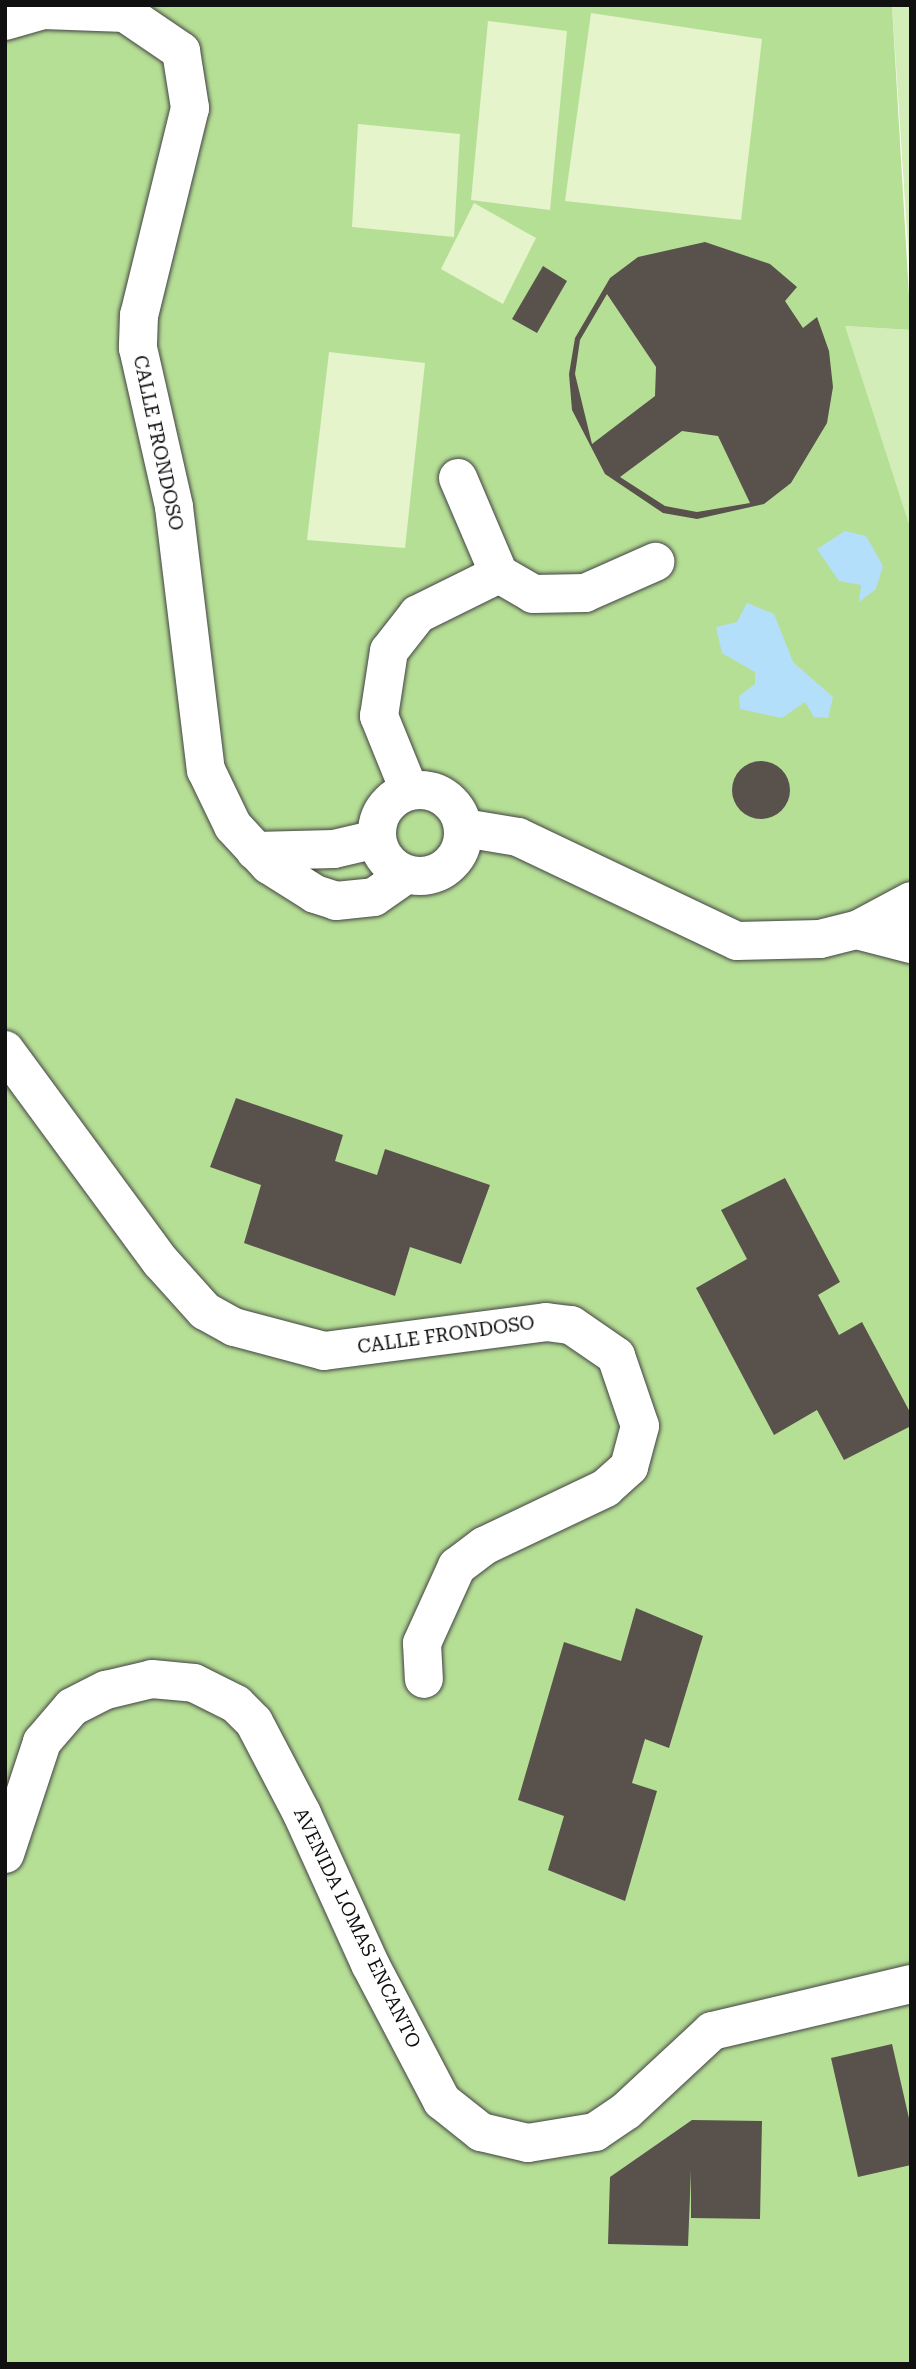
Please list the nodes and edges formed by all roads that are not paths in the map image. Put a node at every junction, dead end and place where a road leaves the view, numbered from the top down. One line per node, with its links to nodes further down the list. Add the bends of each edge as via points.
1 (5, 20): 8 (street, CALLE FRONDOSO, via 43,10 125,13 164,35 187,67 185,134 139,315 138,348 174,507 206,770 218,802)
2 (458, 478): 4 (street)
3 (655, 562): 4 (street, via 585,593 533,594)
4 (499, 574): 5 (street, via 418,614 389,651 379,716)
5 (409, 790): 6 (street, via 430,790 449,800); 7 (street, via 379,818)
6 (464, 828): 9 (street, via 457,857 442,871); 11 (street, via 518,836 737,941 782,944)
7 (377, 839): 8 (street, via 334,849); 9 (street, via 385,859)
8 (255, 851): 9 (street, CALLE FRONDOSO, via 287,878 337,901 374,897)
9 (405, 875)
10 (911, 901): 11 (street)
11 (857, 930): 12 (street)
12 (911, 944)
13 (5, 1050): 14 (street, CALLE FRONDOSO, via 161,1262 205,1311 234,1326 324,1351 546,1322 571,1325 616,1356 640,1426 629,1466 606,1488 484,1546 457,1566 422,1643)
14 (424, 1679)
15 (5, 1854): 16 (street, AVENIDA LOMAS ENCANTO, via 42,1742 72,1707 106,1690 152,1679 194,1683 236,1704 254,1722 302,1814 370,1964 442,2101 481,2132 528,2143 595,2132 626,2111 712,2031)
16 (911, 1984)

